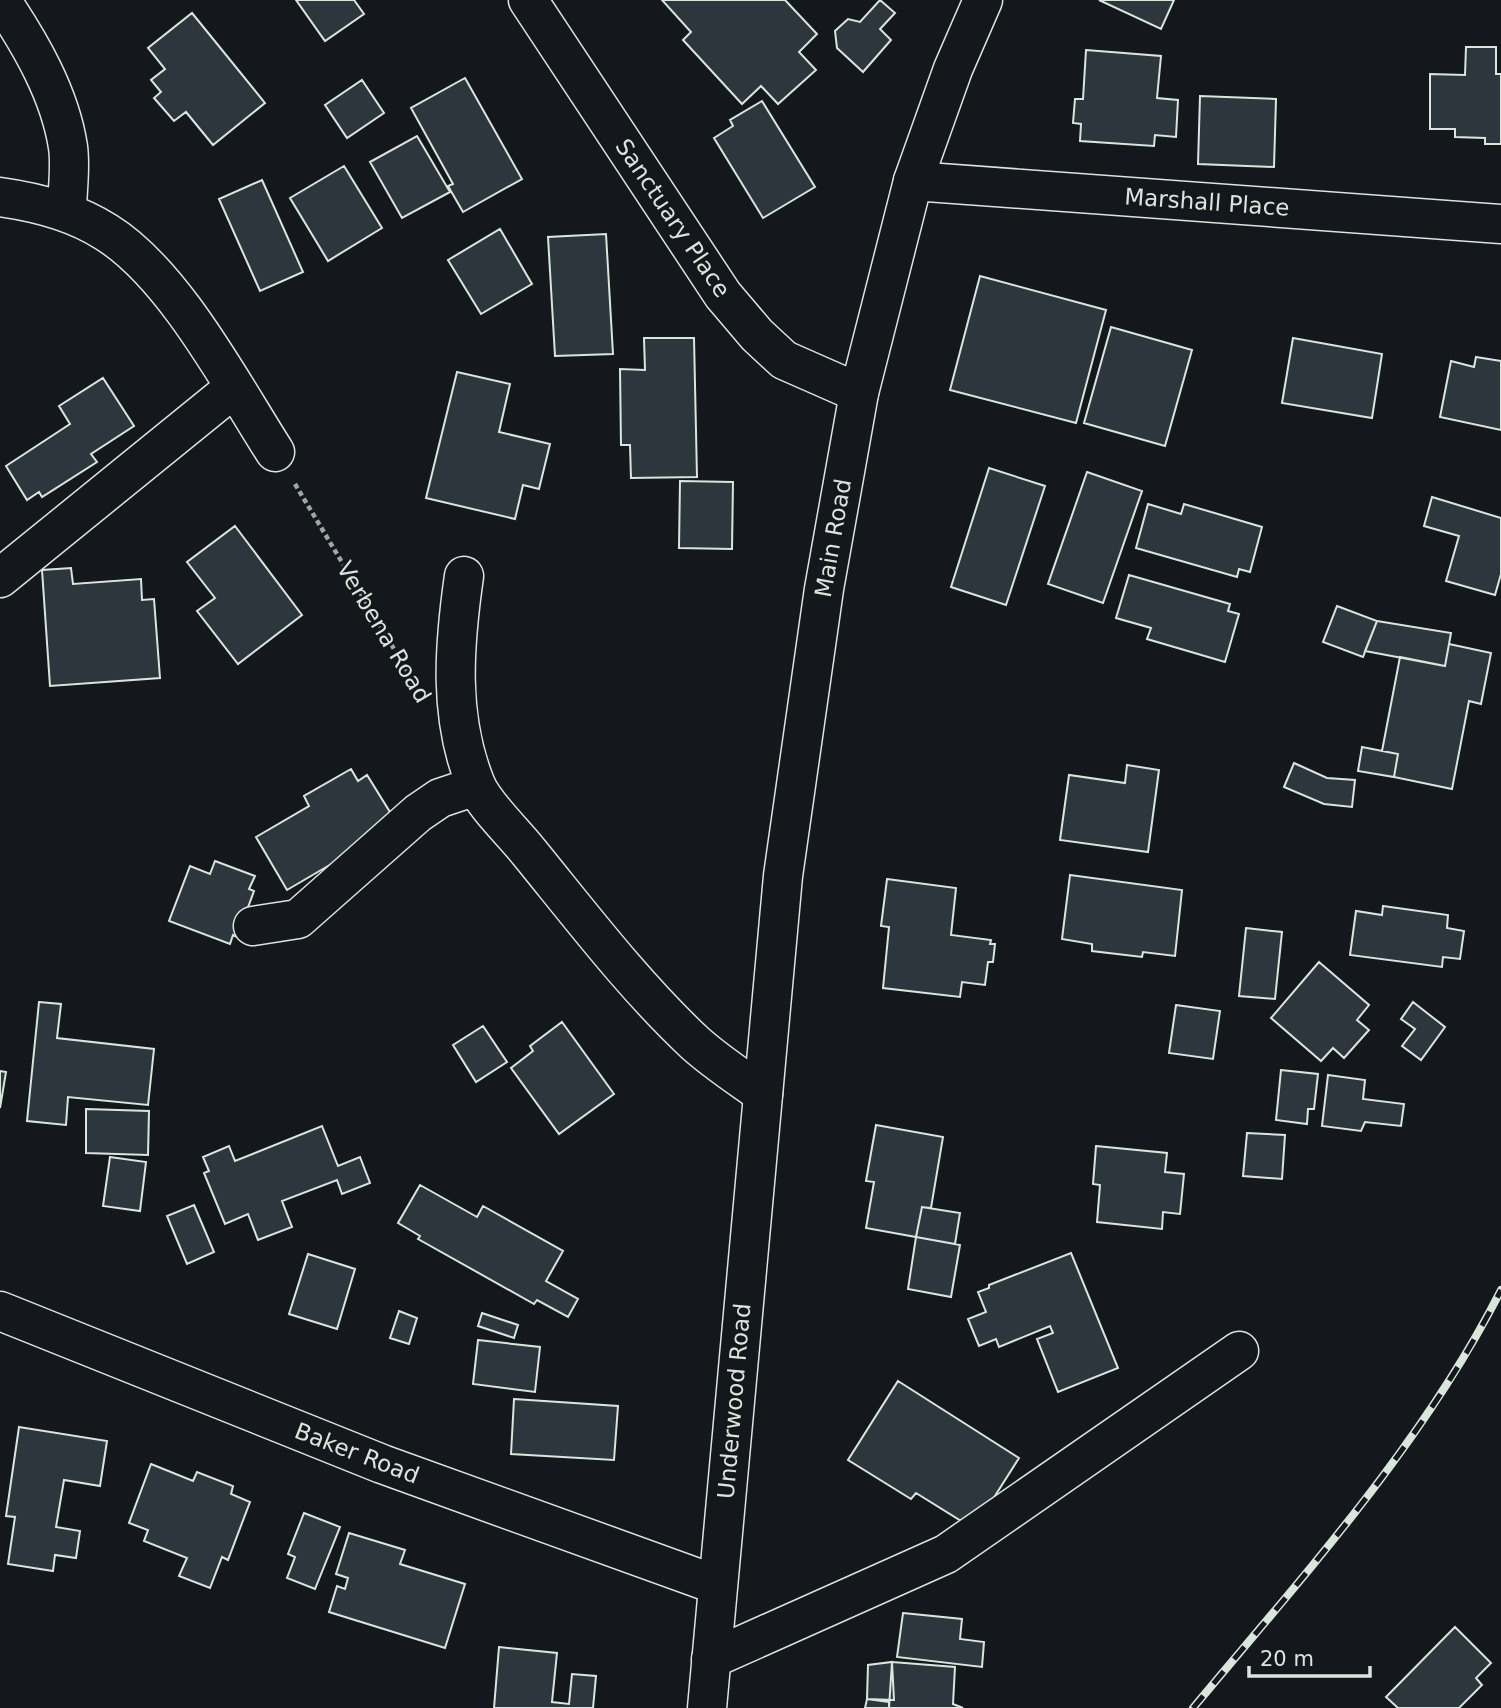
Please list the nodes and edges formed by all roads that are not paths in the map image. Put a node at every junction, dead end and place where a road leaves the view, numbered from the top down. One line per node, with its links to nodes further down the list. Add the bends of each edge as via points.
1 (1, 0): 6 (street, via 28,40 57,107 68,148)
2 (528, 0): 9 (street, Sanctuary Place, via 723,295 784,360)
3 (983, 0): 4 (street, Main Road)
4 (913, 181): 7 (street, Marshall Place); 9 (street, Main Road)
5 (0, 197): 6 (street)
6 (67, 212): 8 (street, via 107,232 140,259 177,302)
7 (1501, 224)
8 (234, 388): 10 (street); 12 (street)
9 (859, 393): 15 (street, Main Road, via 824,589 783,876)
10 (275, 452)
11 (464, 576): 13 (street, via 454,675 458,715)
12 (0, 578)
13 (476, 786): 14 (street, via 418,813 298,919); 15 (street, via 663,1009 696,1044)
14 (253, 926)
15 (763, 1094): 18 (street, Underwood Road)
16 (0, 1311): 18 (street, Baker Road, via 382,1464)
17 (1239, 1350): 19 (street, via 946,1554)
18 (717, 1585): 19 (street, Underwood Road)
19 (711, 1659): 20 (street, Underwood Road)
20 (707, 1708)

